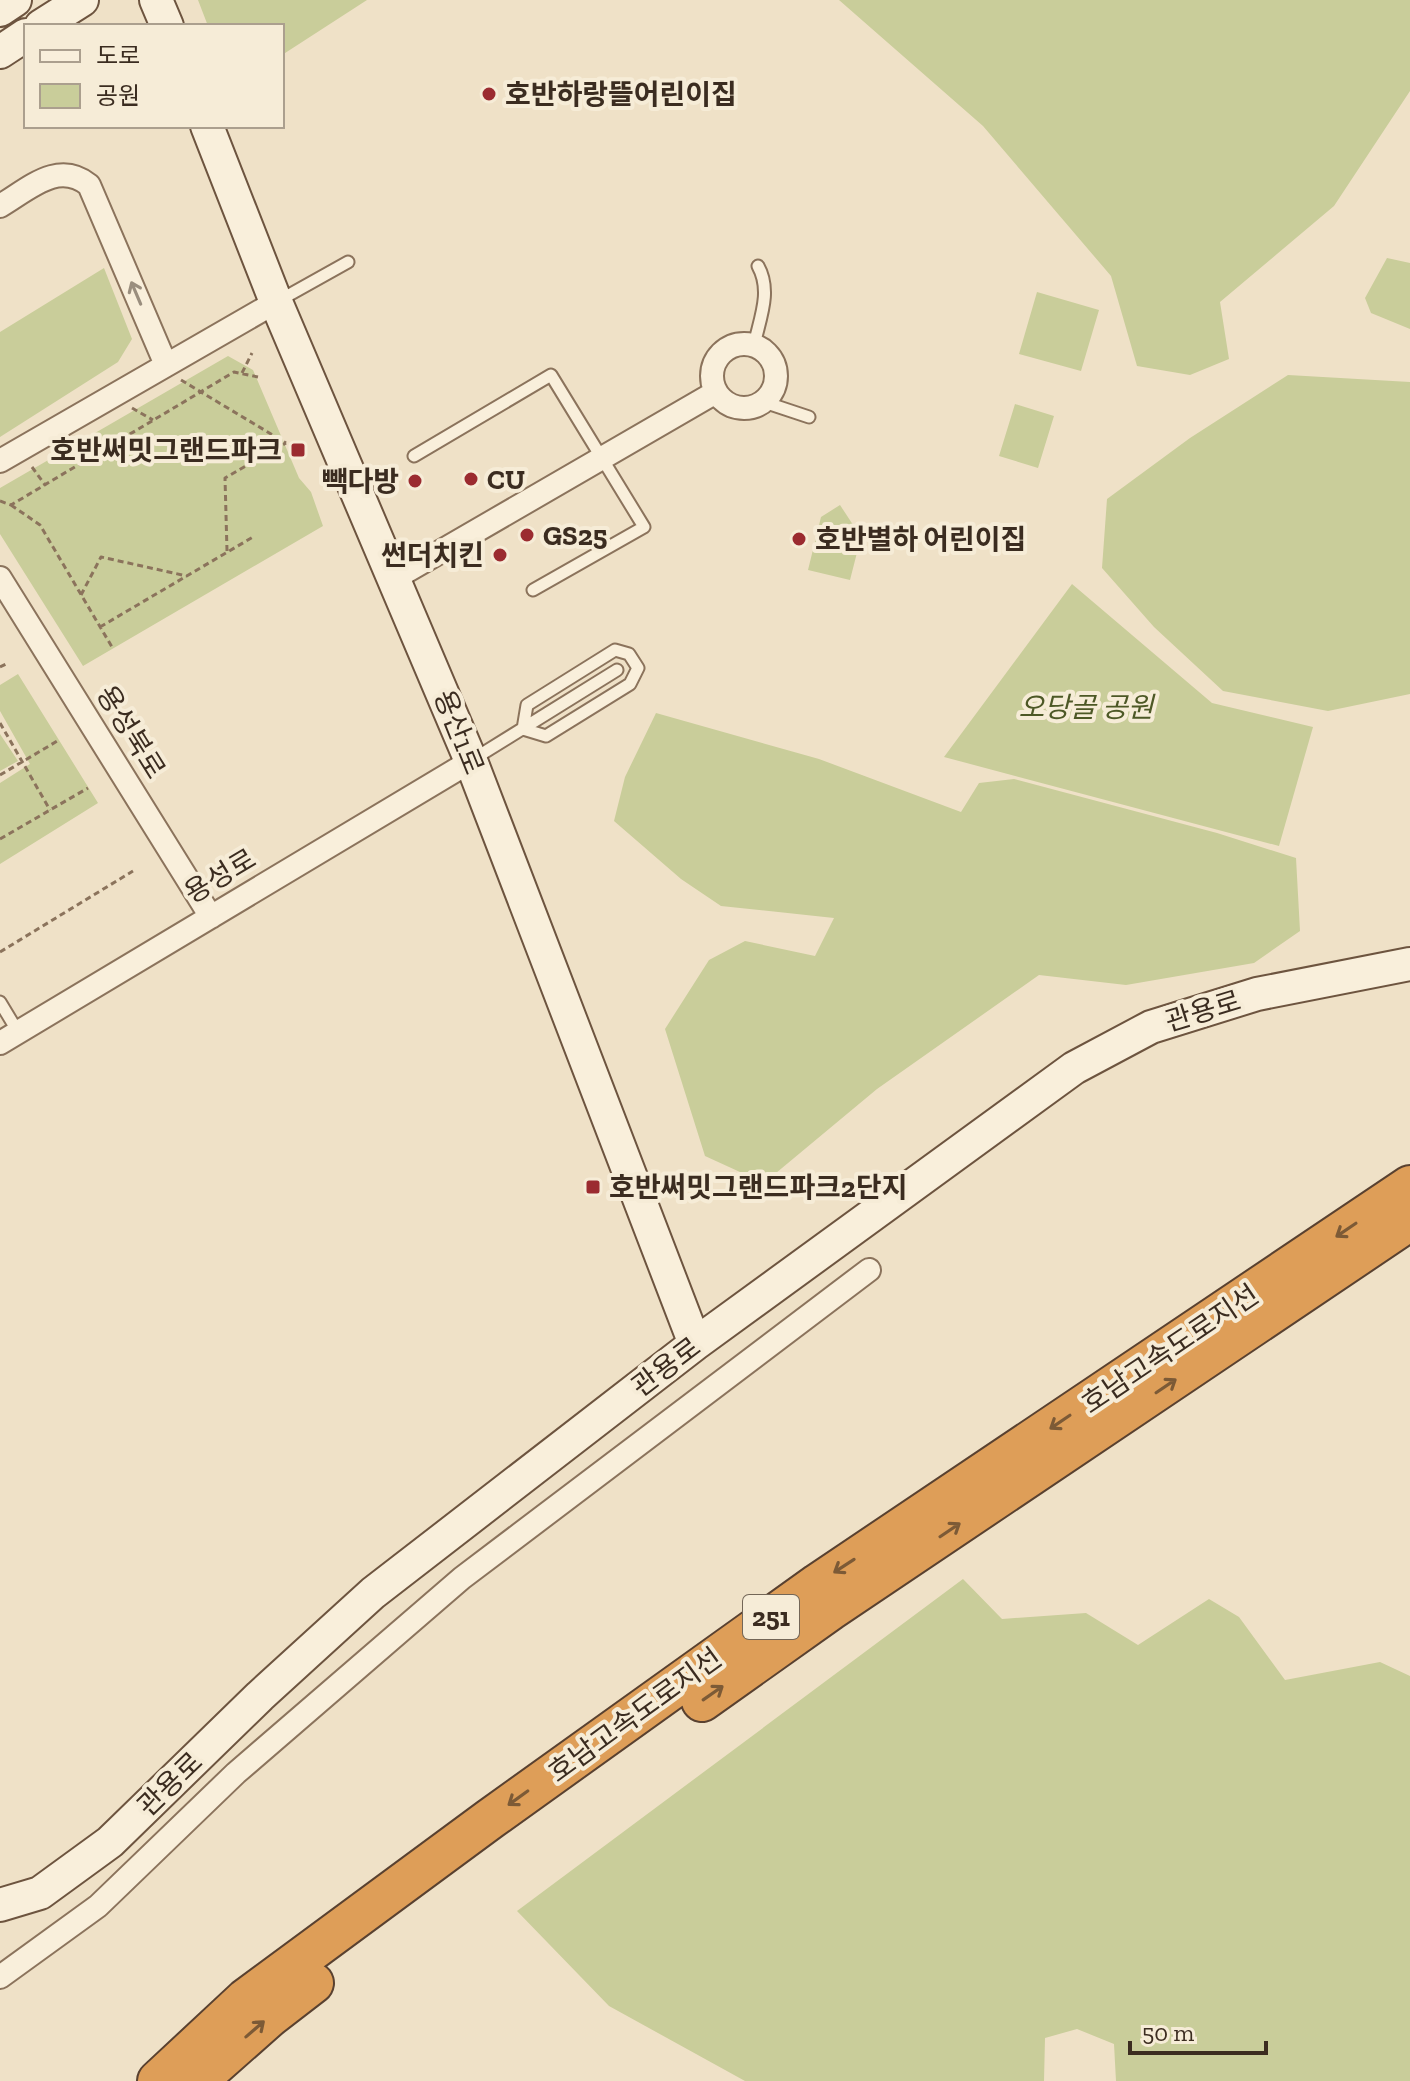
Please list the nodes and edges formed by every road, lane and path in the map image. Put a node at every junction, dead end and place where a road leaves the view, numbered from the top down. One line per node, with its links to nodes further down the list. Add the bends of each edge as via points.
1 (15, 0): 4 (main road)
2 (82, 0): 5 (main road)
3 (156, 0): 6 (main road)
4 (0, 10)
5 (44, 24)
6 (166, 24)
7 (24, 36): 8 (main road)
8 (0, 52)
9 (208, 128): 13 (main road, 용산1로)
10 (0, 206): 16 (street, one-way to 10, via 89,185 77,175 63,173)
11 (348, 262): 13 (lane)
12 (758, 266): 14 (lane, via 767,289)
13 (276, 302): 16 (street); 36 (main road, 용산1로)
14 (754, 345): 20 (street, via 740,343 721,353 712,372); 21 (street, via 768,353 777,373)
15 (252, 353): 17 (path)
16 (174, 373): 19 (path); 27 (street)
17 (242, 373): 18 (path); 19 (path, via 234,372)
18 (258, 377)
19 (200, 392): 24 (path); 33 (path, via 286,443 225,478)
20 (716, 392): 21 (street, via 723,401 743,408); 26 (street)
21 (764, 402): 23 (lane)
22 (132, 408): 24 (path)
23 (809, 417)
24 (153, 420): 29 (path)
25 (414, 456): 26 (lane, via 551,375)
26 (602, 458): 36 (street); 37 (lane, via 644,527)
27 (0, 461)
28 (32, 467): 29 (path)
29 (45, 485): 31 (path)
30 (0, 501): 31 (path)
31 (11, 505): 38 (path, via 40,525)
32 (253, 537): 33 (path)
33 (227, 552): 34 (path)
34 (187, 576): 38 (path, via 101,557); 39 (path)
35 (0, 578): 54 (street, 용성북로)
36 (395, 578): 47 (main road, 용산1로)
37 (533, 590)
38 (81, 595): 39 (path)
39 (100, 627): 40 (path)
40 (112, 647)
41 (8, 663): 42 (path)
42 (0, 667)
43 (617, 670): 45 (lane)
44 (0, 723): 48 (path)
45 (523, 729): 45 (lane, via 546,736 630,684 638,668 629,654 615,650 527,705); 47 (lane)
46 (59, 740): 48 (path)
47 (471, 761): 54 (street, 용성로); 62 (main road, 용산1로)
48 (22, 762): 49 (path); 51 (path)
49 (0, 775)
50 (88, 788): 51 (path)
51 (50, 810): 52 (path)
52 (0, 839)
53 (133, 871): 55 (path)
54 (211, 917): 58 (street, 용성로)
55 (0, 952)
56 (1410, 964): 62 (main road, 관용로, via 1257,994 1151,1027 1074,1068)
57 (0, 1002): 58 (lane)
58 (9, 1038)
59 (1410, 1186): 65 (highway, 호남고속도로지선 / 251, one-way to 65, via 805,1593 246,1999)
60 (1410, 1220): 66 (highway, 호남고속도로지선 / 251, one-way to 60, via 269,2017 371,1939 830,1610)
61 (869, 1270): 64 (street, via 462,1578 236,1773 98,1906)
62 (695, 1344): 63 (main road, 관용로, via 373,1593 110,1842 40,1893)
63 (0, 1905)
64 (0, 1977)
65 (158, 2081)
66 (197, 2081)

